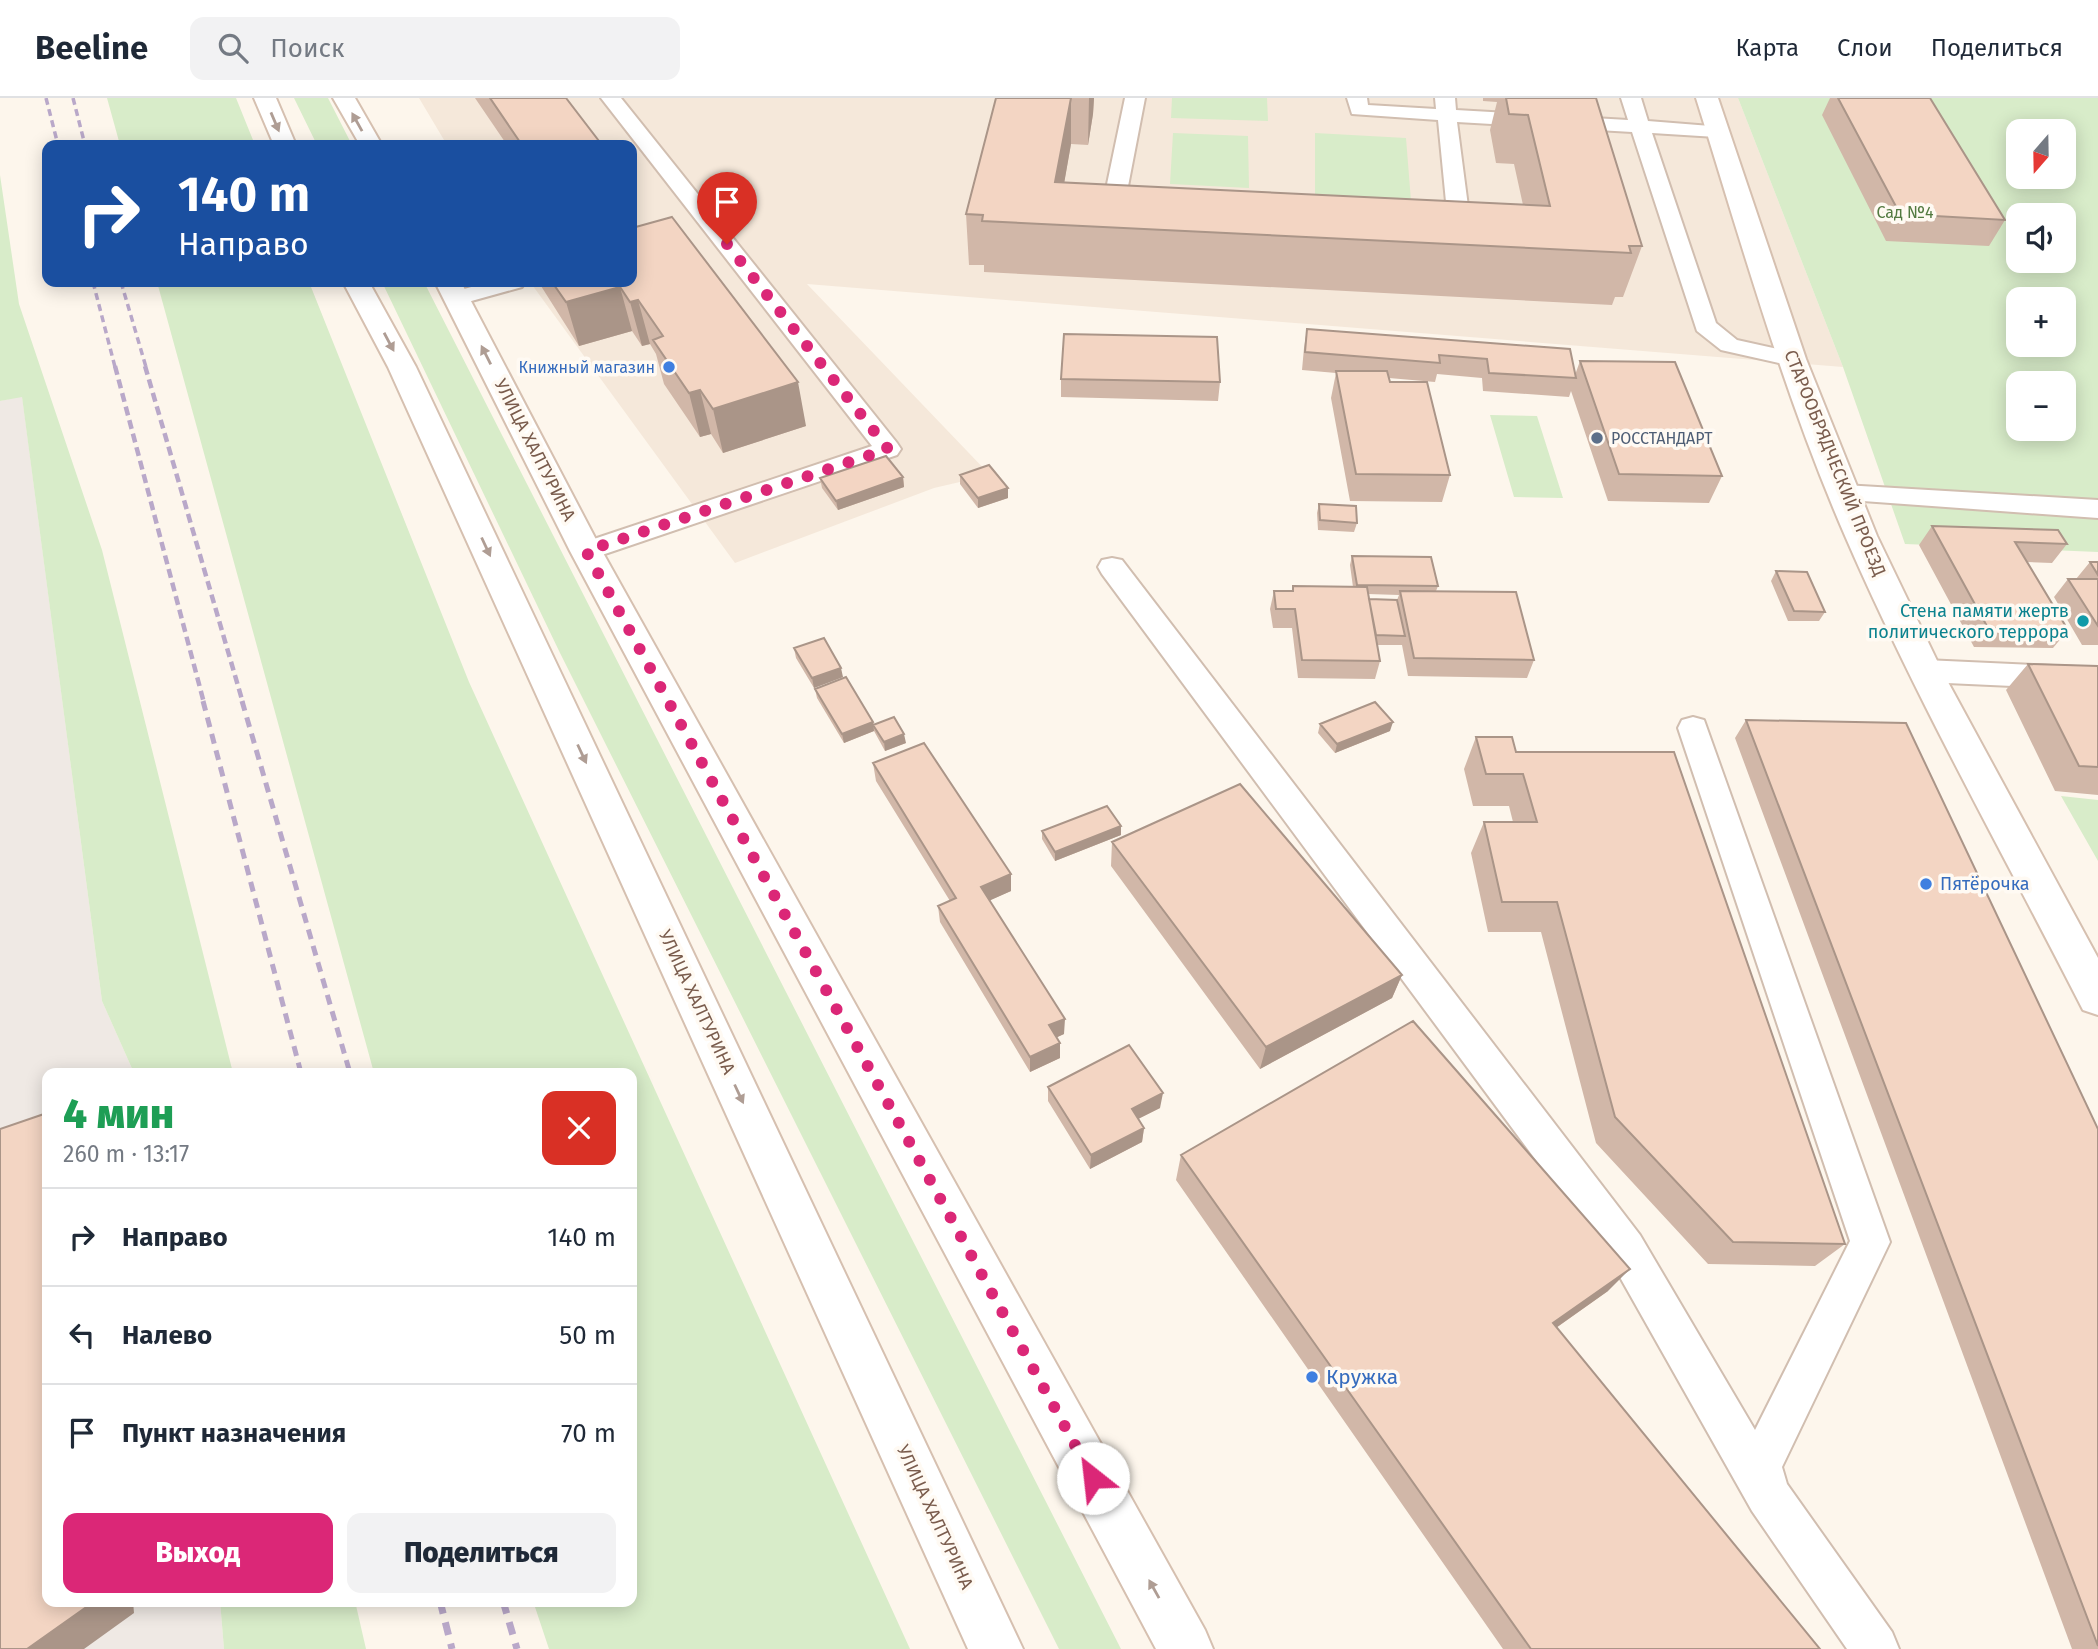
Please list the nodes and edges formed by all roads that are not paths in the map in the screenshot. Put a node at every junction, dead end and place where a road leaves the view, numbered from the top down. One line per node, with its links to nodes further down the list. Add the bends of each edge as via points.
1 (265, 98): 11 (main road, one-way to 11)
2 (344, 98): 12 (main road, one-way to 2)
3 (611, 98): 14 (lane)
4 (1135, 98): 13 (lane, via 1112,213)
5 (1357, 98): 8 (lane, via 1359,110)
6 (1631, 98): 9 (lane)
7 (1707, 98): 10 (main road, СТАРООБРЯДЧЕСКИЙ ПРОЕЗД)
8 (1446, 106): 9 (lane); 15 (lane, via 1458,214 1432,227)
9 (1640, 126): 10 (lane); 20 (lane, via 1705,326 1729,345)
10 (1716, 131): 20 (main road, СТАРООБРЯДЧЕСКИЙ ПРОЕЗД)
11 (283, 140)
12 (367, 140)
13 (1154, 215)
14 (711, 224): 16 (lane); 23 (lane, via 888,449)
15 (1401, 228)
16 (684, 232)
17 (359, 287): 30 (main road, УЛИЦА ХАЛТУРИНА, one-way to 30, via 402,367)
18 (476, 287): 19 (lane)
19 (453, 290): 23 (main road, УЛИЦА ХАЛТУРИНА, one-way to 19)
20 (1792, 359): 21 (main road, СТАРООБРЯДЧЕСКИЙ ПРОЕЗД)
21 (1844, 493): 22 (lane); 25 (main road, СТАРООБРЯДЧЕСКИЙ ПРОЕЗД)
22 (2098, 509)
23 (586, 551): 31 (main road, УЛИЦА ХАЛТУРИНА, one-way to 23)
24 (1112, 567): 29 (lane, via 1626,1250)
25 (1925, 671): 26 (lane); 28 (main road, СТАРООБРЯДЧЕСКИЙ ПРОЕЗД)
26 (2098, 679)
27 (1693, 728): 29 (lane, via 1870,1242 1760,1466)
28 (2098, 997)
29 (1768, 1495): 32 (lane)
30 (996, 1649)
31 (1186, 1649)
32 (1875, 1649)

